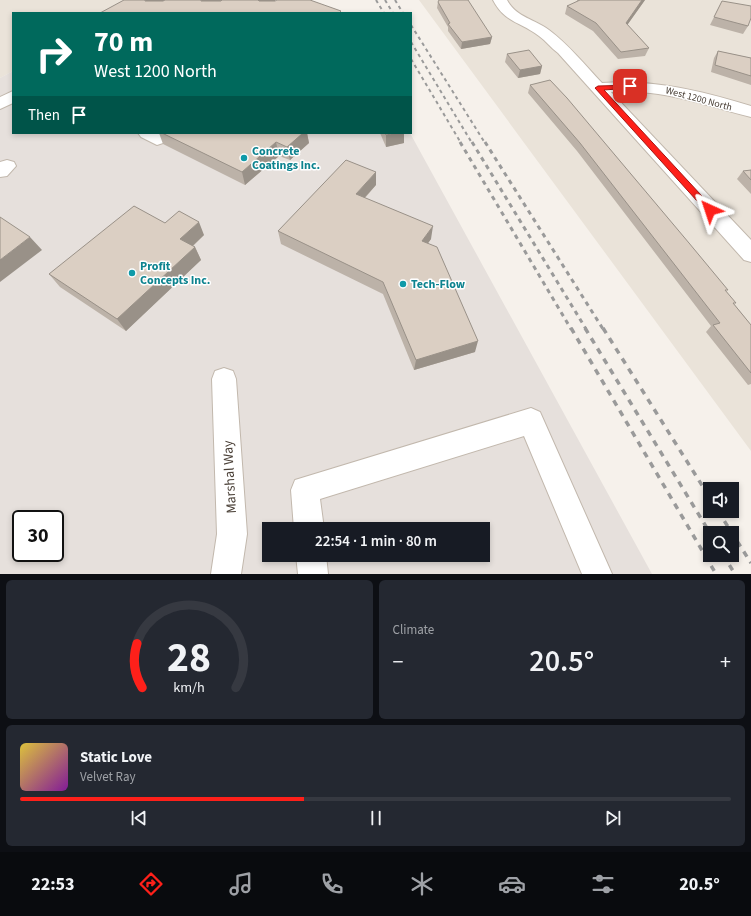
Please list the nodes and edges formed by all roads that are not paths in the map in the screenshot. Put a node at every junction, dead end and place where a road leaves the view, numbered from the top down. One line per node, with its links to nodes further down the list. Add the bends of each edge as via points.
1 (500, 0): 2 (street, via 504,10 543,32)
2 (598, 88): 5 (street, West 1200 North, via 657,87 691,93); 8 (street)
3 (12, 97): 4 (street)
4 (0, 104)
5 (751, 112)
6 (149, 134): 7 (street, via 157,139)
7 (164, 134)
8 (751, 254)
9 (224, 379): 12 (street, Marshal Way, via 232,534)
10 (308, 522): 14 (street, via 305,490 531,420)
11 (312, 562): 13 (street)
12 (226, 574)
13 (313, 574)
14 (597, 574)

